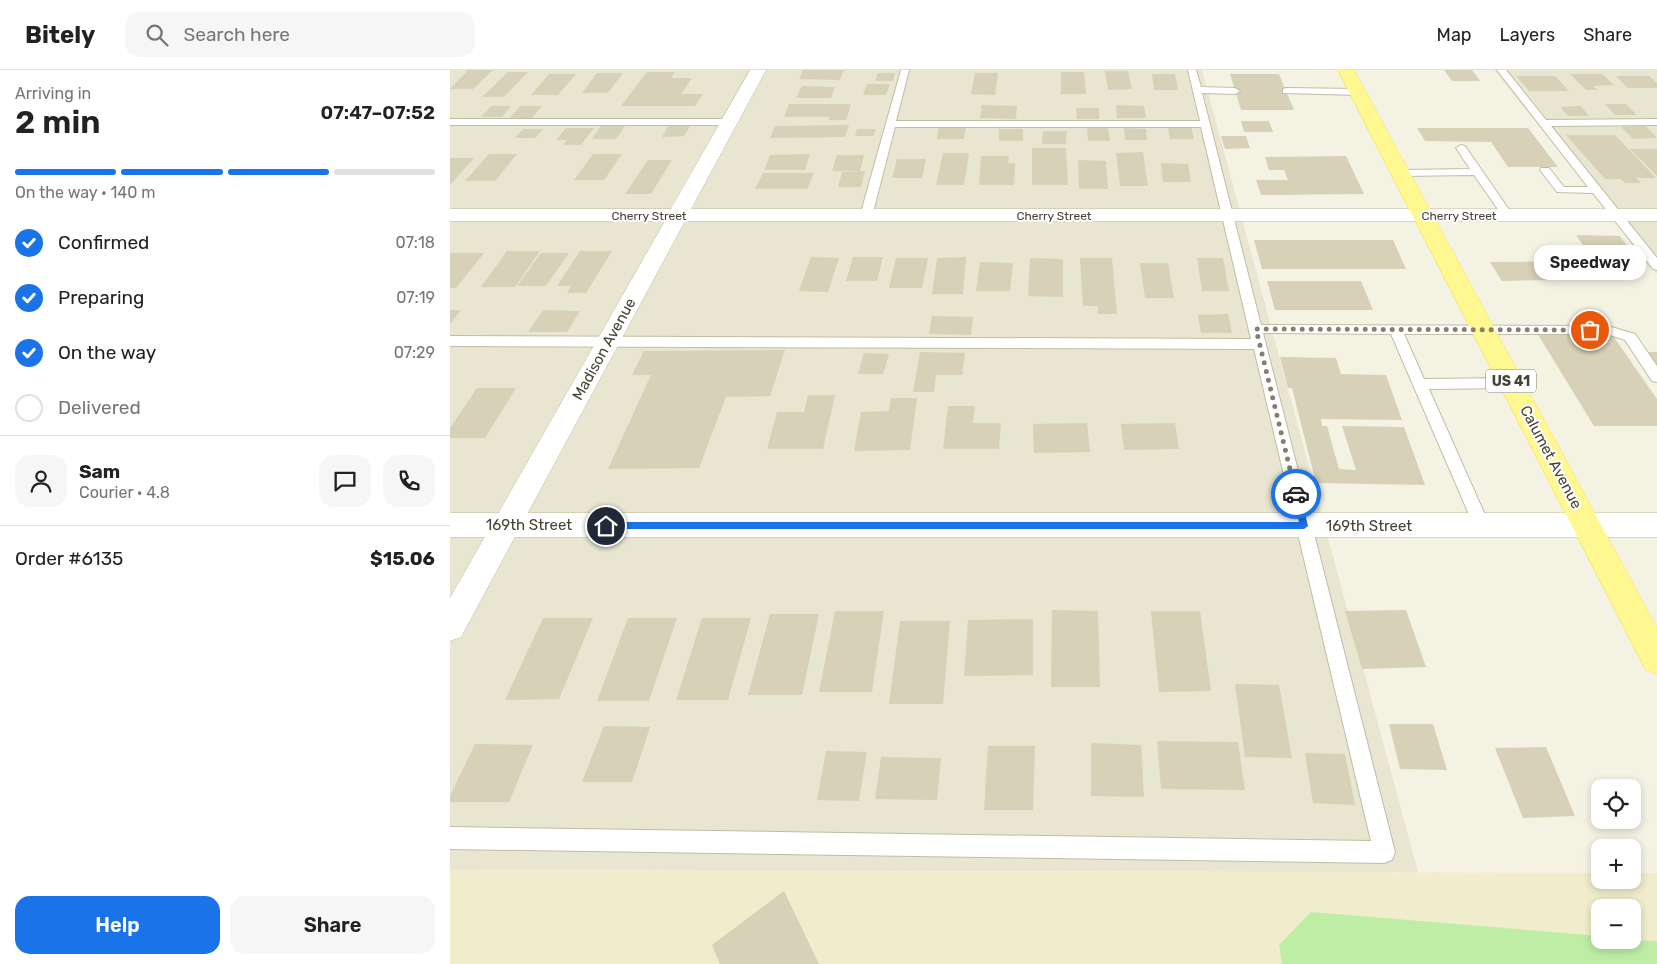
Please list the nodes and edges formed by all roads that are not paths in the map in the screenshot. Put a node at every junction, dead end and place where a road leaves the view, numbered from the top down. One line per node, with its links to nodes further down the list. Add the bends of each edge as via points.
1 (758, 70): 11 (street, Madison Avenue)
2 (905, 70): 14 (lane)
3 (1192, 70): 6 (lane)
4 (1346, 70): 9 (main road, Calumet Avenue / US 41)
5 (1500, 70): 12 (lane)
6 (1197, 90): 7 (lane); 15 (lane)
7 (1235, 91)
8 (1286, 91): 9 (lane)
9 (1358, 92): 19 (main road, Calumet Avenue / US 41)
10 (450, 122): 11 (lane)
11 (729, 122): 24 (street, Madison Avenue)
12 (1542, 122): 13 (lane); 20 (lane)
13 (1657, 122)
14 (890, 124): 15 (lane); 25 (lane)
15 (1205, 124): 26 (lane)
16 (1460, 148): 18 (lane)
17 (1545, 170): 20 (lane, via 1562,190)
18 (1477, 172): 19 (lane); 28 (lane)
19 (1401, 173): 27 (main road, Calumet Avenue / US 41)
20 (1596, 190): 21 (lane)
21 (1616, 215): 22 (street, Cherry Street); 28 (street, Cherry Street); 29 (lane)
22 (1657, 215)
23 (450, 216): 24 (street, Cherry Street)
24 (676, 216): 25 (street, Cherry Street); 34 (street, Madison Avenue)
25 (866, 216): 26 (street, Cherry Street)
26 (1228, 216): 27 (street, Cherry Street); 30 (lane)
27 (1424, 216): 28 (street, Cherry Street); 32 (main road, Calumet Avenue / US 41)
28 (1508, 216)
29 (1657, 266)
30 (1256, 329): 31 (lane); 35 (lane)
31 (1395, 329): 32 (lane); 38 (lane)
32 (1484, 329): 36 (lane, via 1608,330 1630,337); 37 (main road, Calumet Avenue / US 41)
33 (450, 341): 34 (lane)
34 (607, 342): 35 (lane); 40 (street, Madison Avenue)
35 (1259, 344): 42 (lane)
36 (1657, 377)
37 (1512, 383): 38 (lane); 44 (main road, Calumet Avenue / US 41)
38 (1419, 384): 43 (lane)
39 (450, 525): 40 (street, 169th Street)
40 (506, 525): 42 (street, 169th Street); 45 (street, Madison Avenue)
41 (1657, 525): 44 (street, 169th Street)
42 (1304, 526): 43 (street, 169th Street); 47 (lane, via 1384,852)
43 (1482, 526): 44 (street, 169th Street)
44 (1587, 526): 46 (main road, Calumet Avenue / US 41)
45 (450, 628)
46 (1657, 659)
47 (450, 838)

